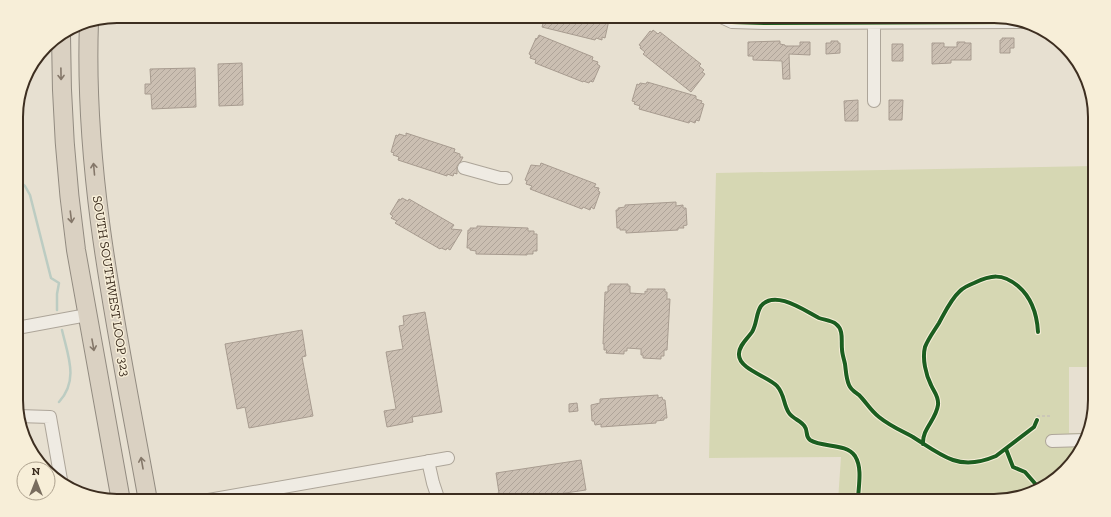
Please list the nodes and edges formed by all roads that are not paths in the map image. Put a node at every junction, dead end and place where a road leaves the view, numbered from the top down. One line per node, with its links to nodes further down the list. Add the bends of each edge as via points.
1 (874, 23): 4 (street)
2 (88, 28): 17 (highway, SOUTH SOUTHWEST LOOP 323, one-way to 2, via 100,225 91,126)
3 (61, 41): 7 (highway, one-way to 7, via 68,188)
4 (874, 101)
5 (464, 168): 6 (street)
6 (506, 178)
7 (87, 315): 8 (street); 16 (highway, one-way to 16)
8 (23, 327)
9 (25, 416): 14 (street, via 50,417)
10 (1052, 440): 11 (street)
11 (1079, 440)
12 (448, 458): 13 (street)
13 (428, 461): 15 (street); 20 (street)
14 (60, 475)
15 (277, 488): 18 (street); 19 (street)
16 (120, 494)
17 (147, 494)
18 (249, 494)
19 (278, 494)
20 (436, 494)

